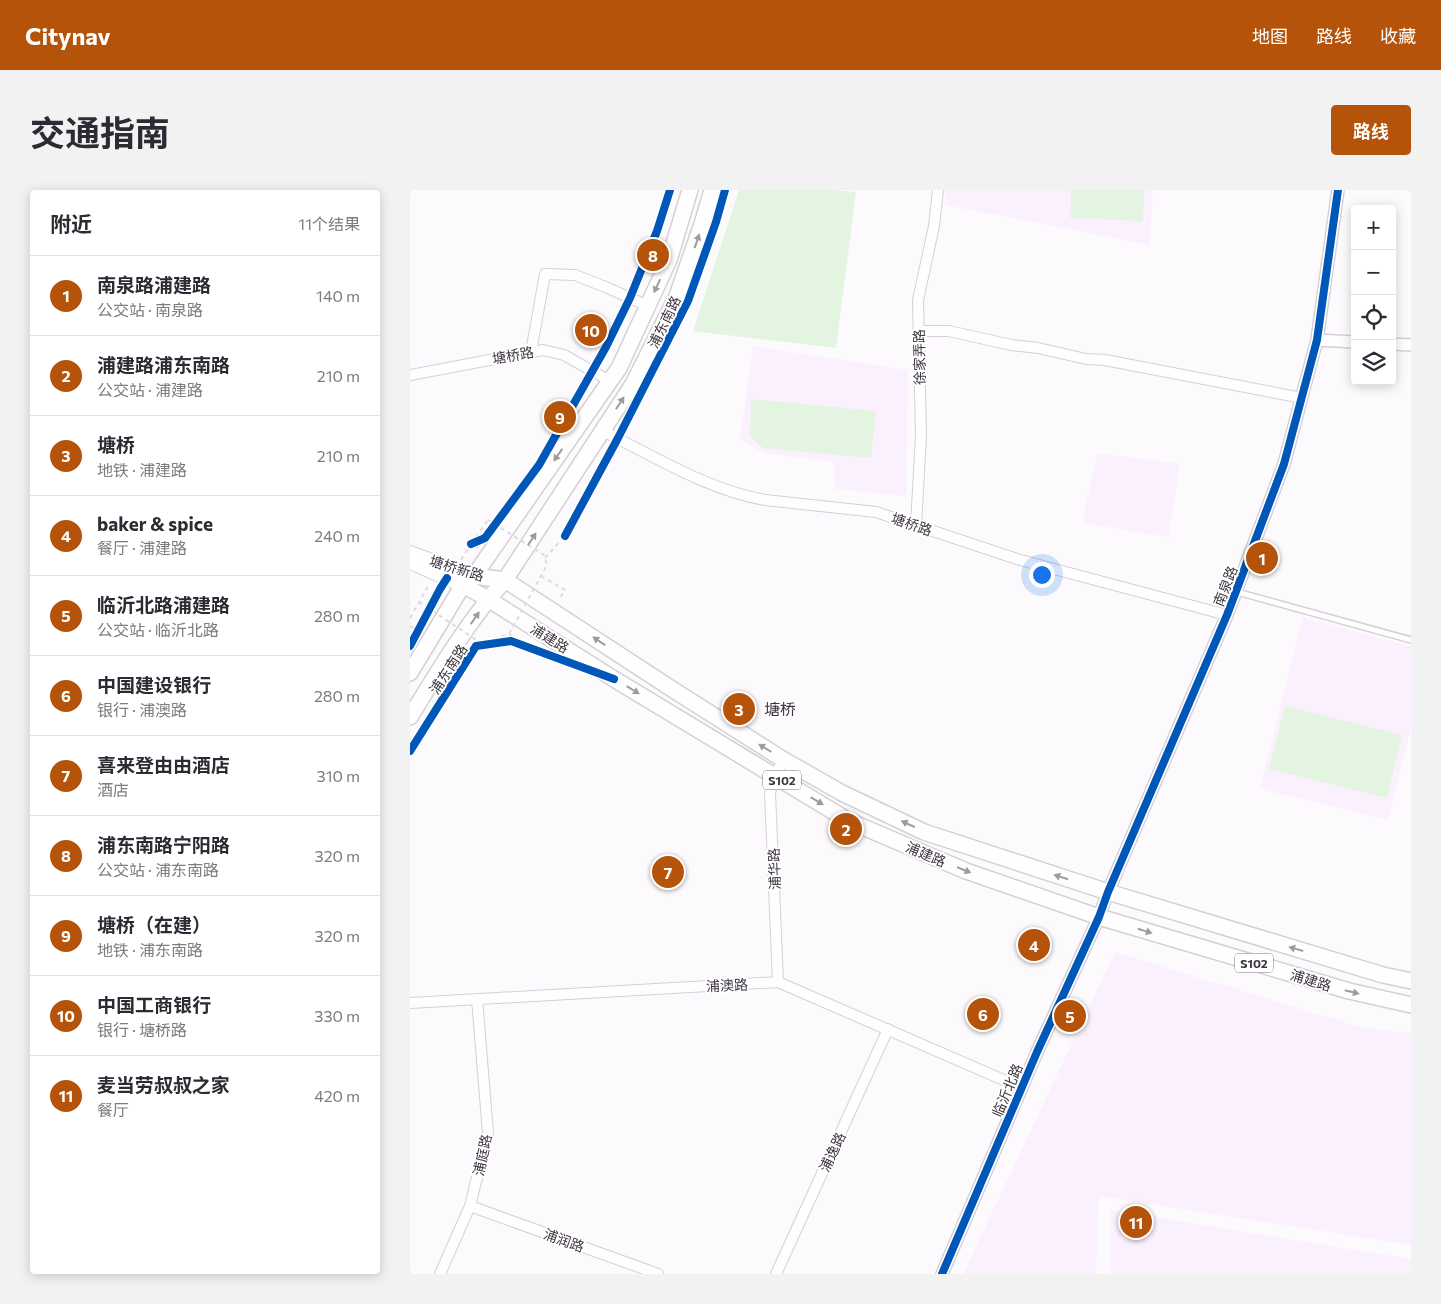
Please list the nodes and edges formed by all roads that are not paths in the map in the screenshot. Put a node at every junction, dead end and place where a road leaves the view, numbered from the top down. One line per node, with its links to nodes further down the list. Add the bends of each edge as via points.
1 (690, 190): 5 (main road, 浦东南路, one-way to 5, via 669,260)
2 (712, 190): 15 (main road, 浦东南路, one-way to 2, via 633,384 678,296)
3 (938, 190): 6 (street, 徐家弄路, via 934,226 918,300)
4 (1338, 190): 7 (street, 南泉路)
5 (648, 306): 11 (street, via 575,275 545,274); 13 (main road, 浦东南路)
6 (918, 331): 14 (street, via 949,331); 16 (street, 徐家弄路, via 921,436)
7 (1318, 340): 8 (street); 14 (street, 南泉路)
8 (1351, 342)
9 (1396, 344): 10 (street)
10 (1411, 345)
11 (531, 352): 12 (street, 塘桥路); 13 (street, 塘桥路, via 543,350 564,355)
12 (410, 375)
13 (610, 381): 20 (main road, 浦东南路, one-way to 20)
14 (1302, 398): 21 (street, 南泉路, via 1284,464)
15 (602, 430): 16 (street, 塘桥路, via 730,492 765,500 867,510); 19 (main road, 浦东南路, one-way to 15)
16 (916, 525): 23 (street, 塘桥路, via 1017,559)
17 (410, 553): 20 (main road, 塘桥新路, via 455,569)
18 (410, 562): 20 (main road, 塘桥新路, via 435,573)
19 (505, 580): 20 (main road, 塘桥新路); 22 (main road, 浦东南路); 27 (main road, 浦建路 / S102, one-way to 19)
20 (468, 581): 22 (main road, 塘桥新路); 25 (main road, 浦东南路)
21 (1237, 592): 23 (street, 南泉路); 24 (lane)
22 (488, 599): 26 (main road, 浦东南路, one-way to 22); 28 (main road, 浦建路 / S102, one-way to 28)
23 (1227, 615): 29 (street, 南泉路)
24 (1411, 640)
25 (410, 673)
26 (410, 717)
27 (784, 760): 28 (street, 浦华路); 29 (main road, 浦建路 / S102, one-way to 27, via 924,832 842,793)
28 (774, 776): 30 (main road, 浦建路 / S102, one-way to 30, via 849,821 966,871); 32 (street, 浦华路, via 770,793)
29 (1108, 892): 30 (street, 南泉路); 31 (main road, 浦建路 / S102, one-way to 29)
30 (1099, 917): 35 (main road, 浦建路 / S102, one-way to 35, via 1349,991); 37 (street, 临沂北路)
31 (1411, 981)
32 (778, 982): 33 (street, 浦澳路); 36 (street, 浦澳路)
33 (477, 999): 34 (street, 浦澳路); 38 (street, 浦庭路, via 488,1133)
34 (410, 1003)
35 (1411, 1005)
36 (888, 1029): 37 (street, 浦澳路); 41 (street, 浦逸路)
37 (1022, 1088): 42 (street, 临沂北路)
38 (470, 1206): 39 (street, 浦庭路); 40 (street, 浦润路)
39 (440, 1274)
40 (658, 1274)
41 (776, 1274)
42 (942, 1274)

